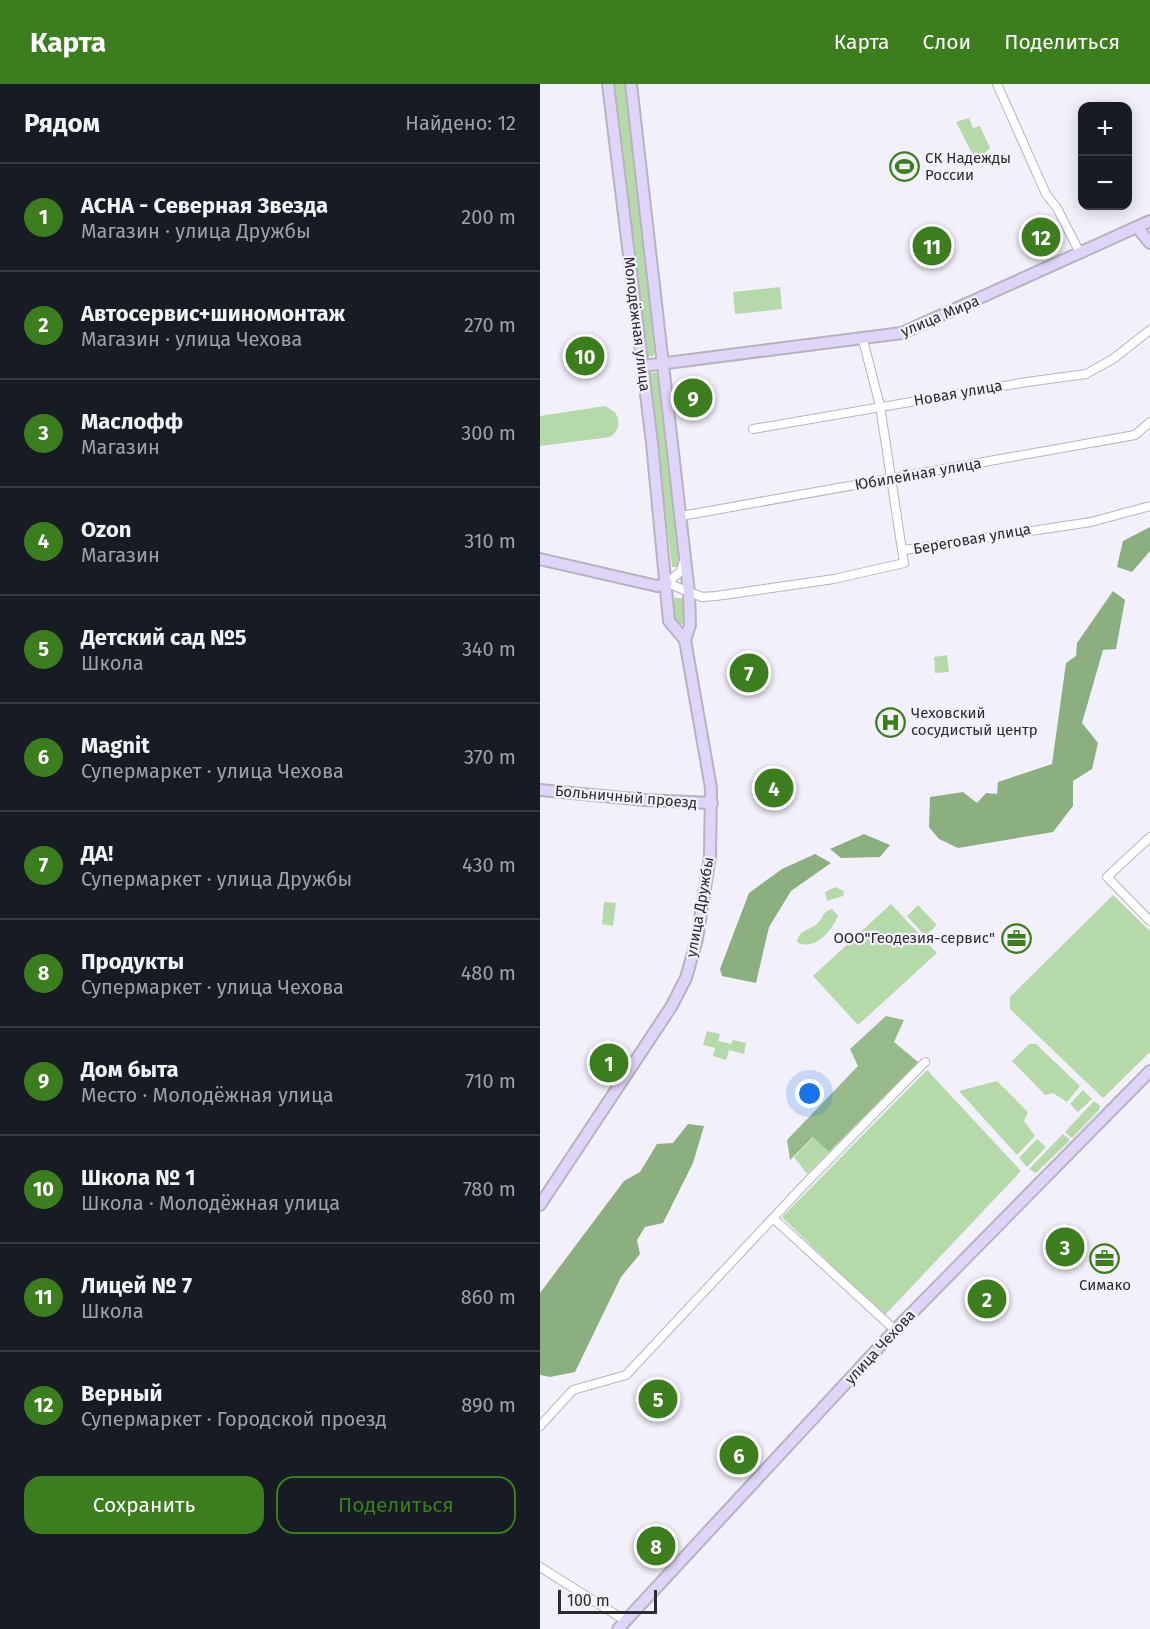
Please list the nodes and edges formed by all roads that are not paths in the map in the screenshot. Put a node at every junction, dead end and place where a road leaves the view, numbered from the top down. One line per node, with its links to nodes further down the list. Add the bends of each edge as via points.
1 (608, 84): 11 (street, Молодёжная улица)
2 (631, 84): 10 (street, Молодёжная улица)
3 (997, 84): 7 (street, via 1046,194)
4 (1150, 221): 5 (street, улица Мира)
5 (1137, 227): 6 (street); 7 (street, улица Мира)
6 (1150, 243)
7 (1080, 253): 9 (street, улица Мира, via 902,333)
8 (1150, 330): 12 (street, Новая улица, via 1086,374)
9 (863, 339): 10 (street, улица Мира); 12 (street)
10 (663, 363): 11 (street, улица Мира); 17 (street, Молодёжная улица)
11 (643, 366): 21 (street, Молодёжная улица)
12 (880, 406): 14 (street, Новая улица); 15 (street)
13 (1150, 423): 15 (street, Юбилейная улица, via 1136,435)
14 (753, 429)
15 (892, 479): 17 (street, Юбилейная улица); 18 (street)
16 (1150, 506): 18 (street, Береговая улица, via 1090,522)
17 (681, 516): 20 (street, Молодёжная улица)
18 (904, 550): 23 (street, Береговая улица, via 904,563 834,579 716,596)
19 (540, 559): 22 (street, via 657,586)
20 (684, 561): 21 (street, via 676,571); 22 (street); 23 (street, Молодёжная улица)
21 (665, 564): 22 (street, Молодёжная улица)
22 (667, 583): 23 (street, Береговая улица); 24 (street, улица Дружбы, via 669,621)
23 (689, 593): 24 (street, улица Дружбы, via 690,625)
24 (685, 640): 26 (street, улица Дружбы)
25 (540, 790): 26 (street, Больничный проезд)
26 (712, 803): 31 (street, улица Дружбы, via 709,866 686,978 661,1023)
27 (1150, 837): 28 (street, via 1107,877)
28 (1150, 921)
29 (925, 1062): 32 (street)
30 (1150, 1071): 33 (street, улица Чехова)
31 (540, 1205)
32 (773, 1218): 33 (street); 34 (street, via 626,1376 573,1390)
33 (895, 1330): 36 (street, улица Чехова)
34 (540, 1426)
35 (540, 1567): 36 (street)
36 (622, 1625)

